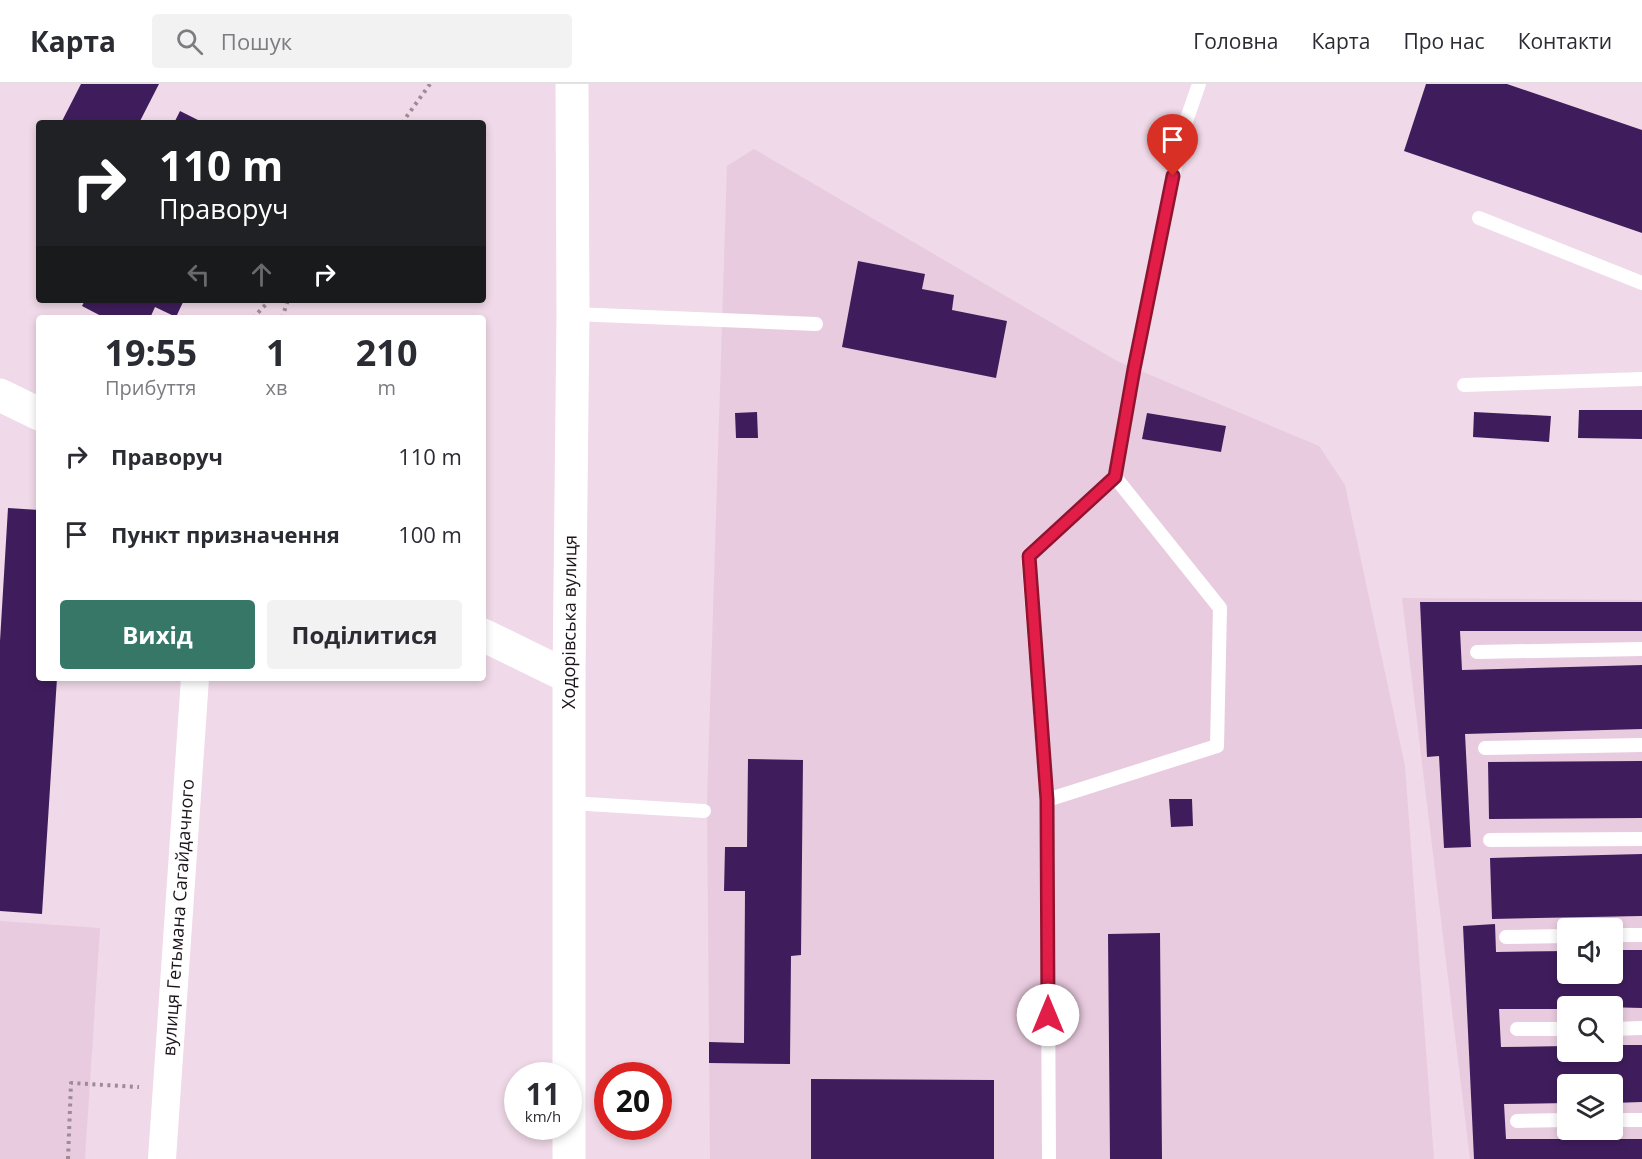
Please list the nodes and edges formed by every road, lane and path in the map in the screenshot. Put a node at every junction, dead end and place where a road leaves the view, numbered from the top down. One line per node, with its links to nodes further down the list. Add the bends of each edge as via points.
1 (430, 84): 4 (path)
2 (572, 84): 8 (main road, Ходорівська вулиця)
3 (1199, 84): 15 (lane, via 1182,133)
4 (404, 120)
5 (1479, 218): 6 (lane)
6 (1642, 283)
7 (267, 303): 9 (path)
8 (573, 314): 10 (lane); 19 (main road, Ходорівська вулиця)
9 (256, 315)
10 (816, 324)
11 (1642, 379): 12 (lane)
12 (1464, 385)
13 (0, 395): 14 (main road)
14 (36, 413)
15 (1115, 477): 23 (lane, via 1029,556); 23 (lane, via 1220,608 1217,746)
16 (486, 636): 19 (main road)
17 (1642, 649): 18 (lane)
18 (1477, 652)
19 (569, 677): 24 (main road, Ходорівська вулиця)
20 (195, 681): 36 (street, вулиця Гетьмана Сагайдачного)
21 (1642, 745): 22 (lane)
22 (1485, 748)
23 (1047, 800): 44 (lane)
24 (570, 803): 25 (lane); 43 (main road, Ходорівська вулиця)
25 (704, 811)
26 (1642, 839): 27 (lane)
27 (1490, 840)
28 (1642, 935): 30 (lane)
29 (1557, 936): 31 (lane)
30 (1623, 936)
31 (1506, 937)
32 (1642, 1028): 35 (lane)
33 (1517, 1029): 34 (lane)
34 (1557, 1029)
35 (1623, 1029)
36 (165, 1088): 41 (path, via 71,1083); 42 (street, вулиця Гетьмана Сагайдачного)
37 (1557, 1120): 40 (lane)
38 (1623, 1120): 39 (lane)
39 (1642, 1120)
40 (1516, 1121)
41 (68, 1159)
42 (162, 1159)
43 (569, 1159)
44 (1049, 1159)

